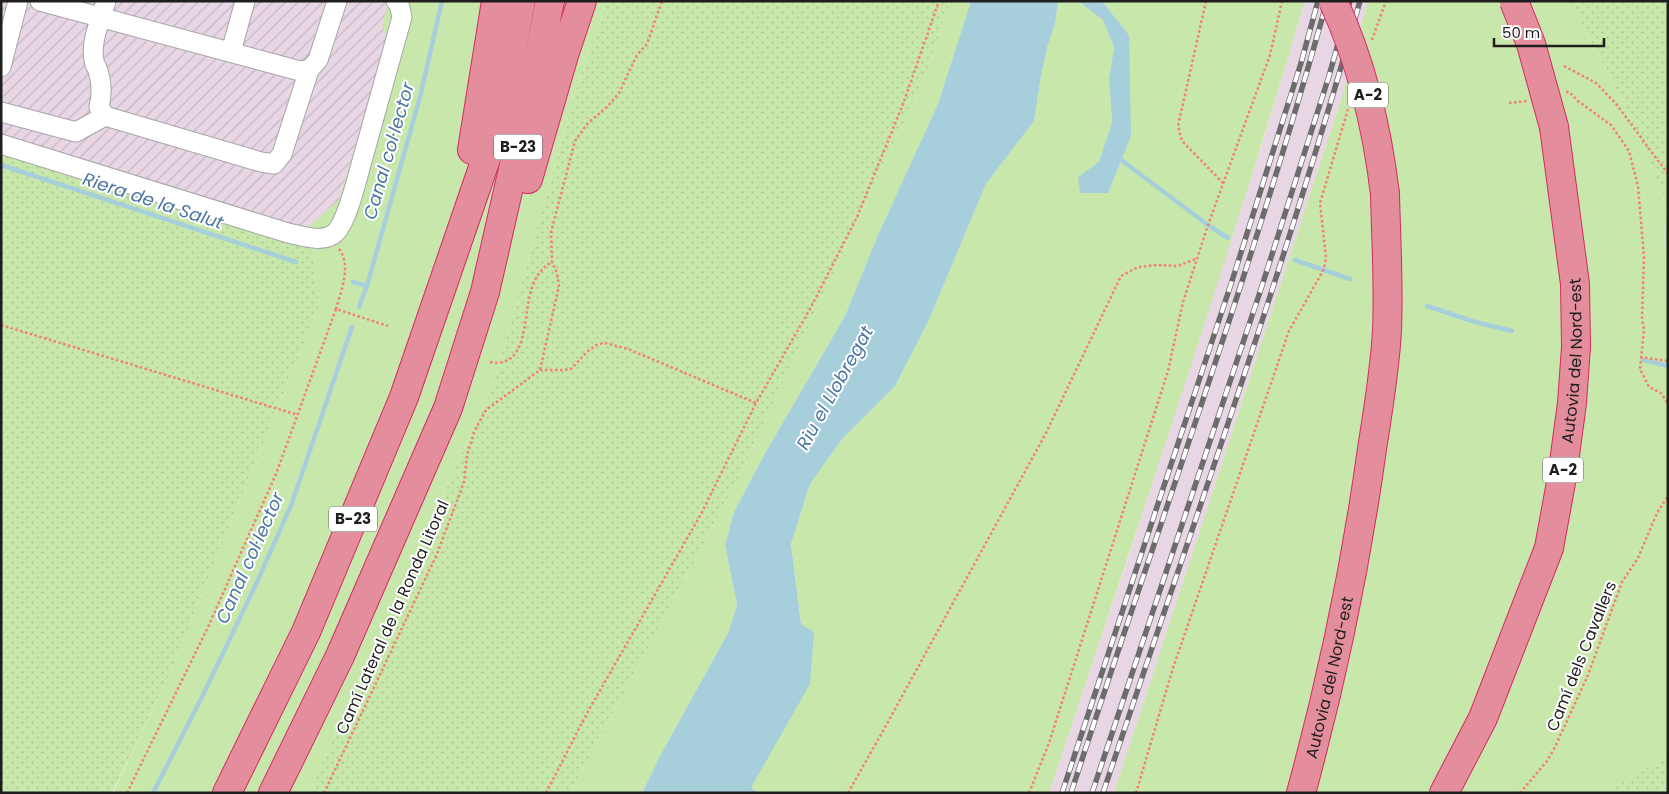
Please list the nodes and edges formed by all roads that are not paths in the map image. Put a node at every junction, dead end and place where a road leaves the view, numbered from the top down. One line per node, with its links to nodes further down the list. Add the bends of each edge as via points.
1 (18, 1): 14 (lane)
2 (40, 1): 12 (lane)
3 (245, 1): 13 (lane)
4 (336, 1): 15 (lane, via 318,60)
5 (396, 1): 18 (lane, via 400,4 402,17 353,191 342,222 327,238 288,233)
6 (496, 1): 19 (highway)
7 (520, 1): 19 (highway, B-23, via 504,90 488,154)
8 (550, 1): 20 (highway, B-23)
9 (582, 1): 20 (highway, via 517,217)
10 (1333, 1): 23 (highway, Autovia del Nord-est / A-2, bridge, via 1356,58 1380,150 1385,194 1387,331 1360,534 1323,715)
11 (1514, 1): 24 (highway, Autovia del Nord-est / A-2, bridge, via 1531,44 1554,127 1575,284 1576,348 1572,403 1549,548 1483,718)
12 (104, 9): 13 (lane); 17 (lane, via 94,45 94,60 101,85 99,107)
13 (231, 52): 15 (lane, via 300,71)
14 (1, 67)
15 (310, 70): 17 (lane, via 282,154 274,164)
16 (1, 112): 17 (lane, via 76,132)
17 (105, 116)
18 (1, 144)
19 (458, 236): 21 (highway, B-23, via 404,397 306,632)
20 (485, 292): 22 (highway, B-23, via 448,408 340,656)
21 (227, 793)
22 (273, 793)
23 (1301, 793)
24 (1444, 793)

